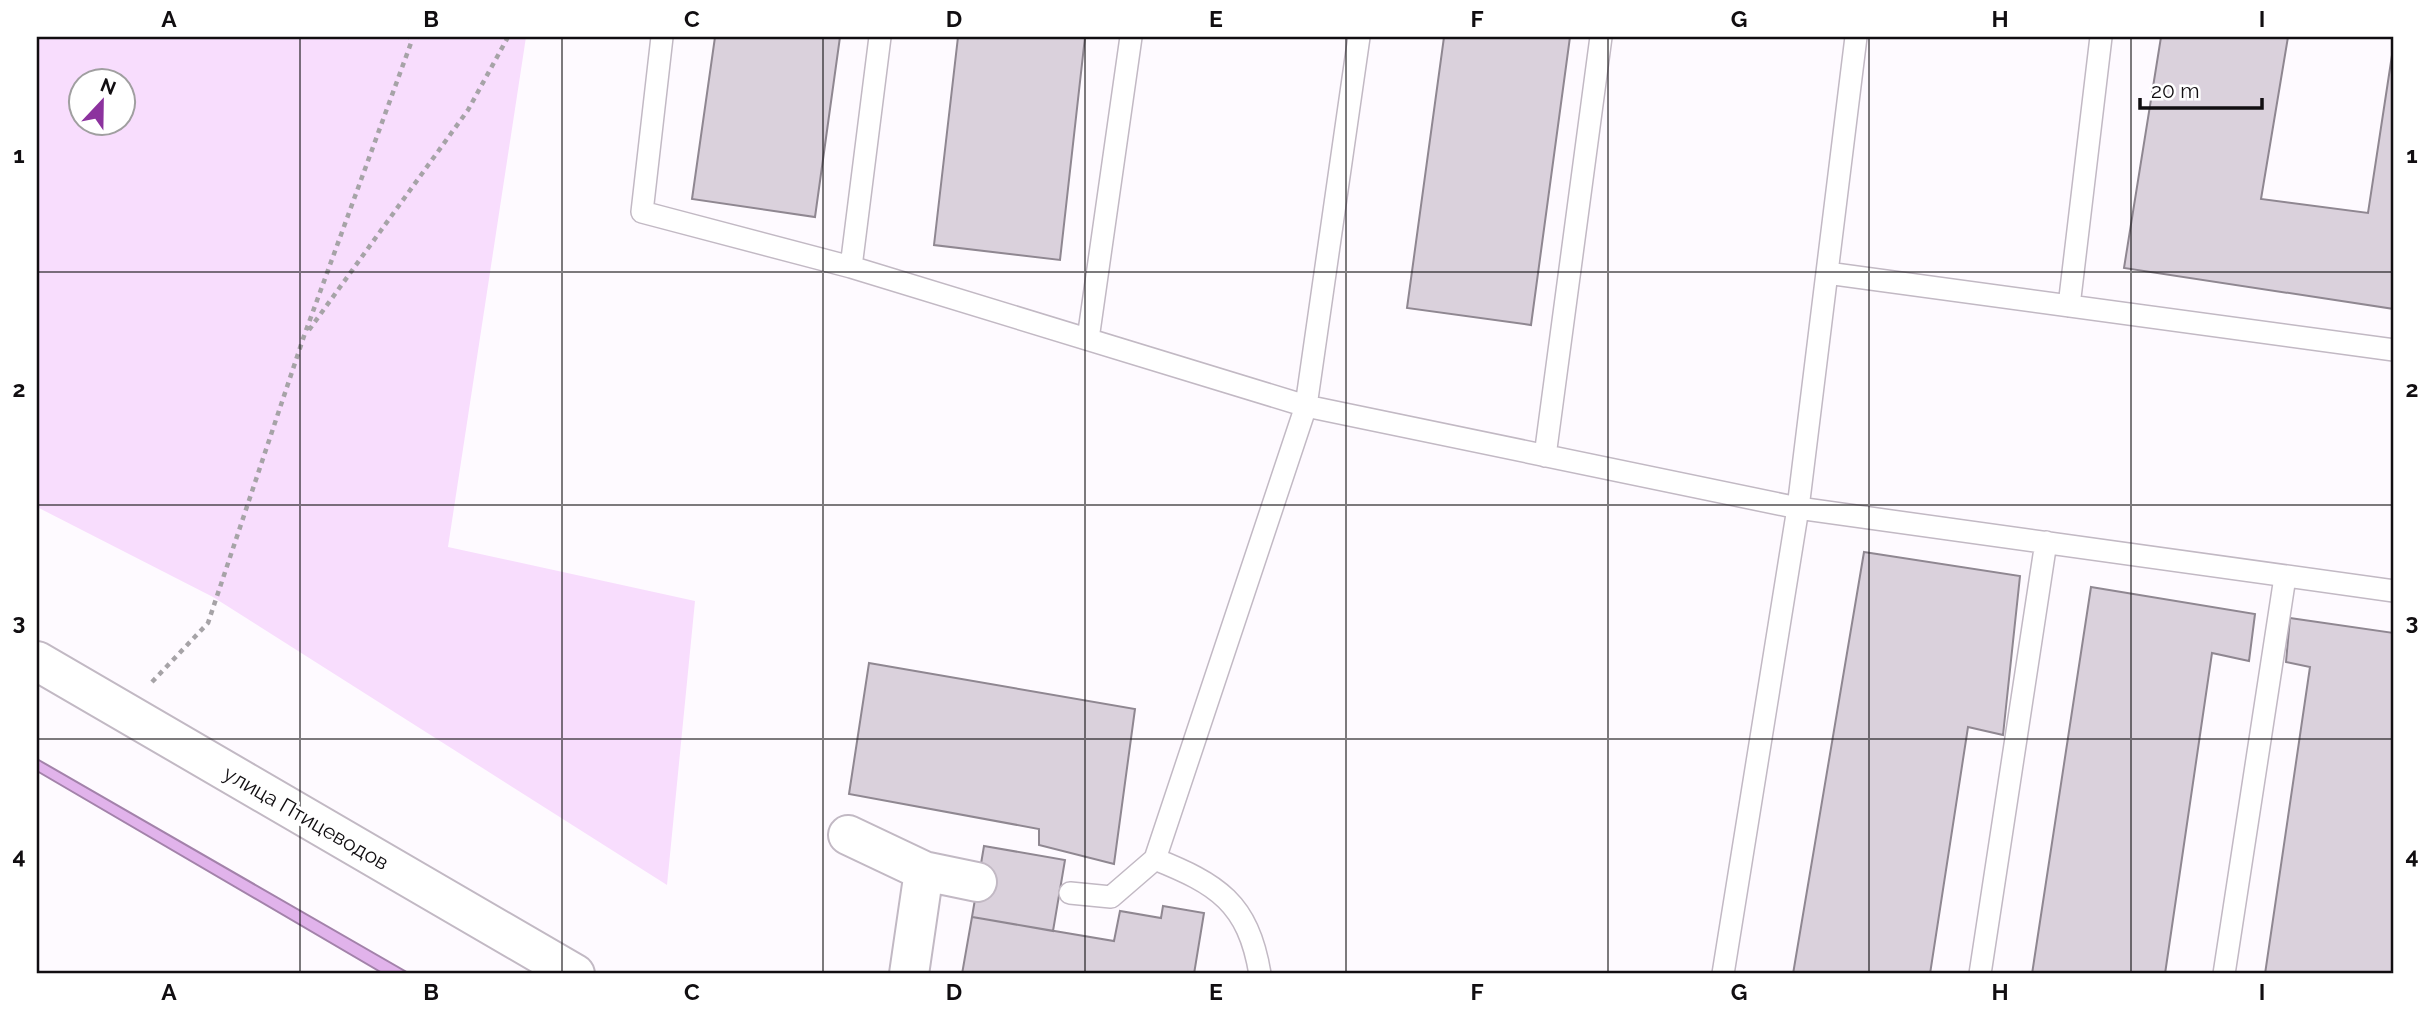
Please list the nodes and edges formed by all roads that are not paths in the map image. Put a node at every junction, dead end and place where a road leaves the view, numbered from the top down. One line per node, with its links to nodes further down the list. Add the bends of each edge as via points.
1 (662, 37): 8 (lane, via 642,212)
2 (880, 37): 8 (lane)
3 (1130, 37): 11 (lane)
4 (1359, 37): 13 (lane)
5 (1601, 37): 14 (lane)
6 (1856, 37): 9 (lane)
7 (2101, 37): 10 (lane)
8 (851, 267): 11 (lane)
9 (1827, 273): 10 (lane); 15 (lane)
10 (2069, 306): 12 (lane)
11 (1088, 339): 13 (lane)
12 (2394, 350)
13 (1306, 406): 14 (lane); 21 (lane)
14 (1545, 456): 15 (lane)
15 (1798, 508): 16 (lane); 28 (lane)
16 (2046, 542): 17 (lane); 29 (lane)
17 (2285, 577): 18 (lane); 30 (lane)
18 (2394, 591)
19 (37, 661): 25 (street, улица Птицеводов)
20 (848, 835): 22 (street)
21 (1154, 859): 24 (lane, via 1111,897); 27 (lane, via 1201,878 1231,901)
22 (923, 872): 23 (street); 26 (street)
23 (977, 882)
24 (1070, 893)
25 (575, 974)
26 (909, 974)
27 (1260, 974)
28 (1723, 974)
29 (1980, 974)
30 (2224, 974)

